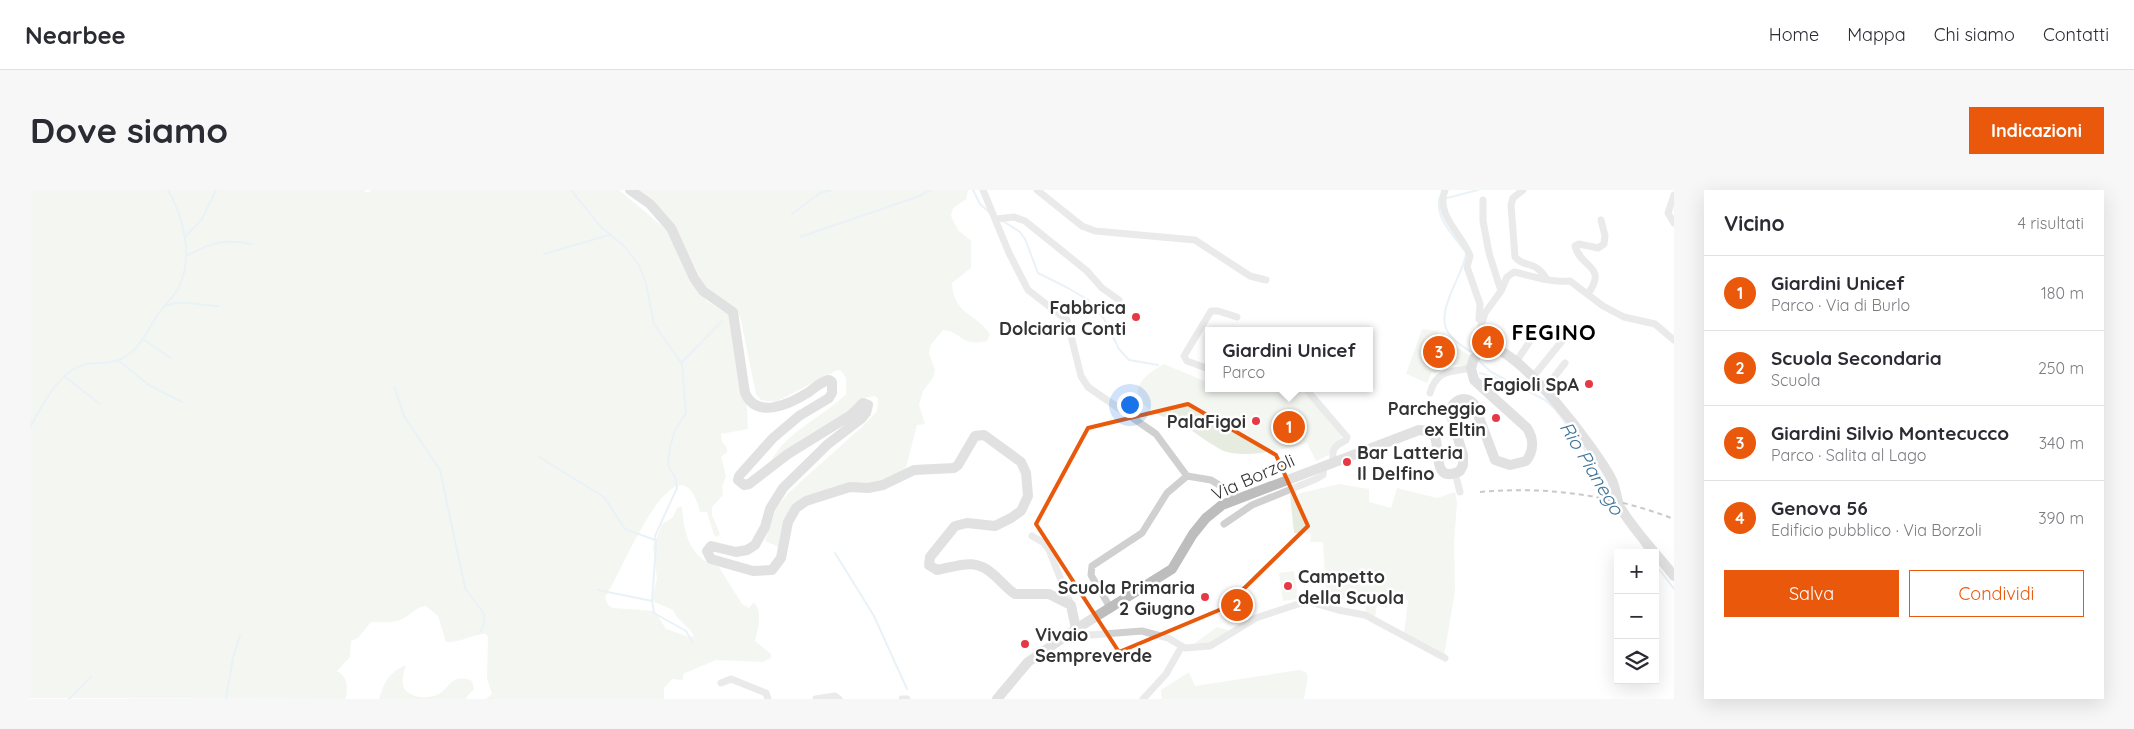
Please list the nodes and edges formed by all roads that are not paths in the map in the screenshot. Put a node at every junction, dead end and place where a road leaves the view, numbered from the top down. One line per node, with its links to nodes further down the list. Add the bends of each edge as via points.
1 (630, 190): 37 (street, via 650,204 671,228 703,291 734,312 745,393 749,401 756,407 768,409 809,392 824,381 832,382 829,398 799,416 773,438 739,476 740,483 749,484 788,454 851,415 858,406 868,405 862,418 828,444 783,488 770,509 755,546 736,552 711,546 708,551 711,559 754,571 772,570 781,558 788,522 796,508 806,501 850,487 884,485 914,470 954,468 975,436 981,435 1023,465 1028,485 1024,507 1017,515 998,525 967,523 955,526 930,557 929,565 937,570 962,563 976,564 992,573 1015,594 1049,594)
2 (983, 190): 8 (street)
3 (1037, 190): 12 (street, via 1082,226 1095,231 1195,240 1250,276)
4 (1445, 190): 20 (street, via 1442,201 1444,213 1469,254 1468,267 1480,304 1473,335)
5 (1523, 190): 11 (street, via 1513,198 1511,206 1515,257 1537,266)
6 (1674, 195): 10 (street, via 1668,212)
7 (1483, 200): 13 (street, via 1489,252)
8 (996, 219): 15 (street, via 1014,217 1025,221); 31 (street, via 1028,290 1067,320 1081,376 1088,387 1156,434)
9 (1601, 220): 14 (street, via 1604,244 1598,248 1575,246 1596,275)
10 (1674, 223)
11 (1546, 278): 13 (street, via 1511,273); 14 (street, via 1554,282 1570,281)
12 (1266, 280)
13 (1501, 291): 20 (street, via 1485,313)
14 (1588, 294): 19 (street, via 1624,317 1655,324)
15 (1119, 300)
16 (1237, 317): 23 (street, via 1212,311 1184,356 1187,361)
17 (1538, 329): 21 (street)
18 (1571, 330): 25 (street)
19 (1674, 340)
20 (1479, 346): 21 (street, via 1496,347); 24 (street)
21 (1516, 362): 25 (street)
22 (1565, 363): 26 (street)
23 (1205, 368)
24 (1471, 368): 28 (street, via 1451,370 1438,377); 30 (street, via 1474,380 1527,428 1532,437 1532,448 1526,461 1518,464 1503,464 1495,460 1474,404 1461,399 1450,412 1464,460 1460,471)
25 (1532, 378): 26 (street)
26 (1545, 389): 36 (street, via 1611,478 1620,507)
27 (1308, 392): 29 (street, via 1346,437 1335,446)
28 (1430, 393)
29 (1329, 463): 30 (street, Via Borzoli, via 1424,430 1436,441 1441,470); 33 (street, Via Borzoli); 34 (street, via 1323,475 1252,505)
30 (1455, 473): 32 (street)
31 (1187, 476): 33 (street, via 1211,480); 38 (street, via 1167,494 1142,533 1092,566 1091,575)
32 (1460, 492)
33 (1240, 498): 38 (street, Via Borzoli, via 1222,505 1206,518 1172,570)
34 (1224, 524)
35 (1032, 536): 37 (street, via 1049,550)
36 (1674, 576)
37 (1071, 605): 39 (street)
38 (1111, 609): 39 (street, Via Borzoli)
39 (1077, 628): 40 (street, via 1093,636 1142,631); 48 (street, Via Borzoli, via 1028,662)
40 (1182, 646): 41 (street, via 1210,646 1256,618 1305,601 1365,615); 49 (street, via 1166,674)
41 (1445, 658)
42 (721, 683): 43 (street, via 731,679 760,690)
43 (768, 699)
44 (816, 699): 45 (street, via 835,696)
45 (839, 699)
46 (902, 699): 47 (street)
47 (907, 699)
48 (997, 699)
49 (1142, 699)

